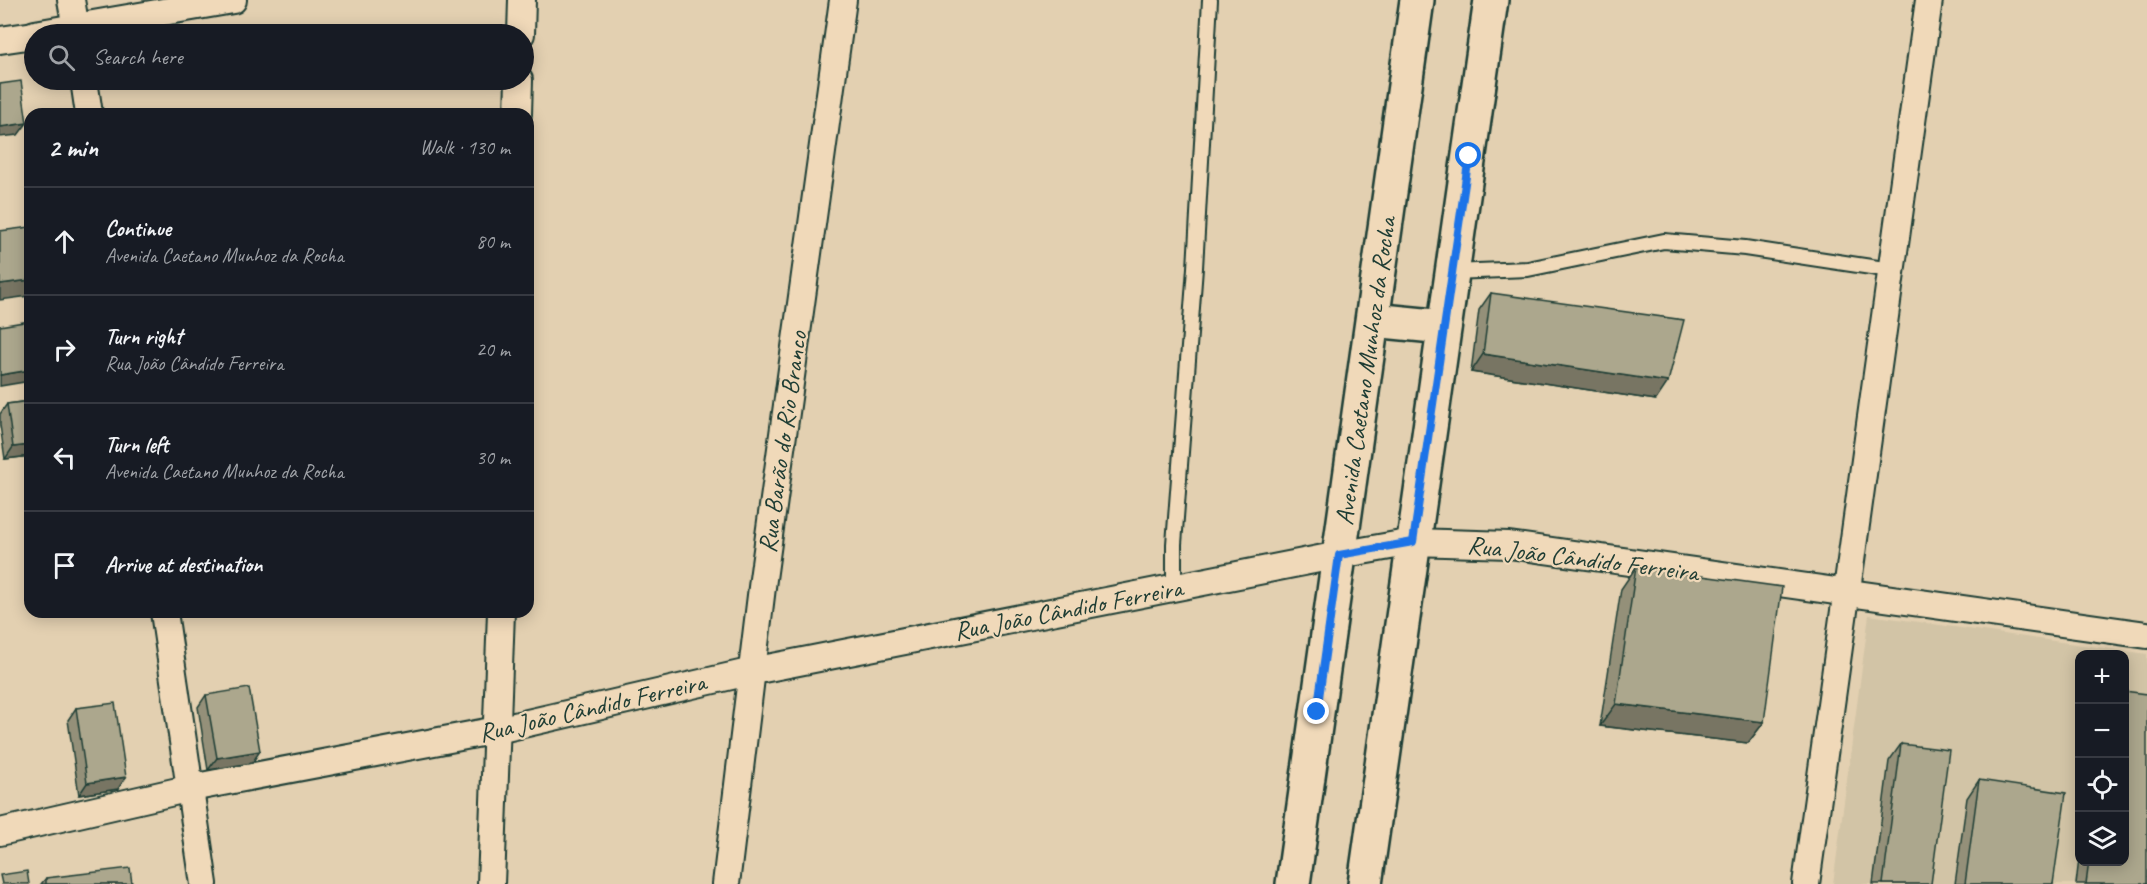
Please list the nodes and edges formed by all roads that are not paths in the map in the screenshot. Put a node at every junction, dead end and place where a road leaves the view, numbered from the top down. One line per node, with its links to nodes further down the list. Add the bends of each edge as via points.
1 (71, 0): 9 (street)
2 (233, 0): 10 (street)
3 (522, 0): 11 (street)
4 (843, 0): 29 (street, Rua Barão do Rio Branco)
5 (1210, 0): 24 (lane)
6 (1417, 0): 20 (main road, Avenida Caetano Munhoz da Rocha)
7 (1491, 0): 19 (main road)
8 (1929, 0): 18 (street)
9 (75, 24)
10 (111, 24)
11 (521, 24)
12 (24, 36): 13 (street)
13 (0, 40)
14 (85, 90): 16 (street)
15 (519, 90): 17 (street)
16 (88, 108)
17 (518, 108)
18 (1891, 270): 19 (lane, via 1664,241 1528,269); 25 (street)
19 (1452, 272): 21 (main road)
20 (1373, 320): 21 (main road); 23 (main road, Avenida Caetano Munhoz da Rocha)
21 (1444, 327): 22 (main road)
22 (1413, 542): 23 (street, Rua João Cândido Ferreira); 25 (street, Rua João Cândido Ferreira, via 1509,545); 37 (main road)
23 (1339, 555): 24 (street, Rua João Cândido Ferreira); 36 (main road, Avenida Caetano Munhoz da Rocha)
24 (1174, 588): 29 (street, Rua João Cândido Ferreira)
25 (1846, 592): 28 (street, Rua João Cândido Ferreira); 38 (street)
26 (165, 618): 31 (street)
27 (501, 618): 30 (street)
28 (2147, 635)
29 (753, 671): 30 (street, Rua João Cândido Ferreira); 35 (street, Rua Barão do Rio Branco)
30 (497, 730): 31 (street, Rua João Cândido Ferreira); 34 (street)
31 (191, 788): 32 (street, Rua João Cândido Ferreira); 33 (street)
32 (0, 832)
33 (204, 884)
34 (491, 884)
35 (726, 884)
36 (1293, 884)
37 (1365, 884)
38 (1806, 884)

